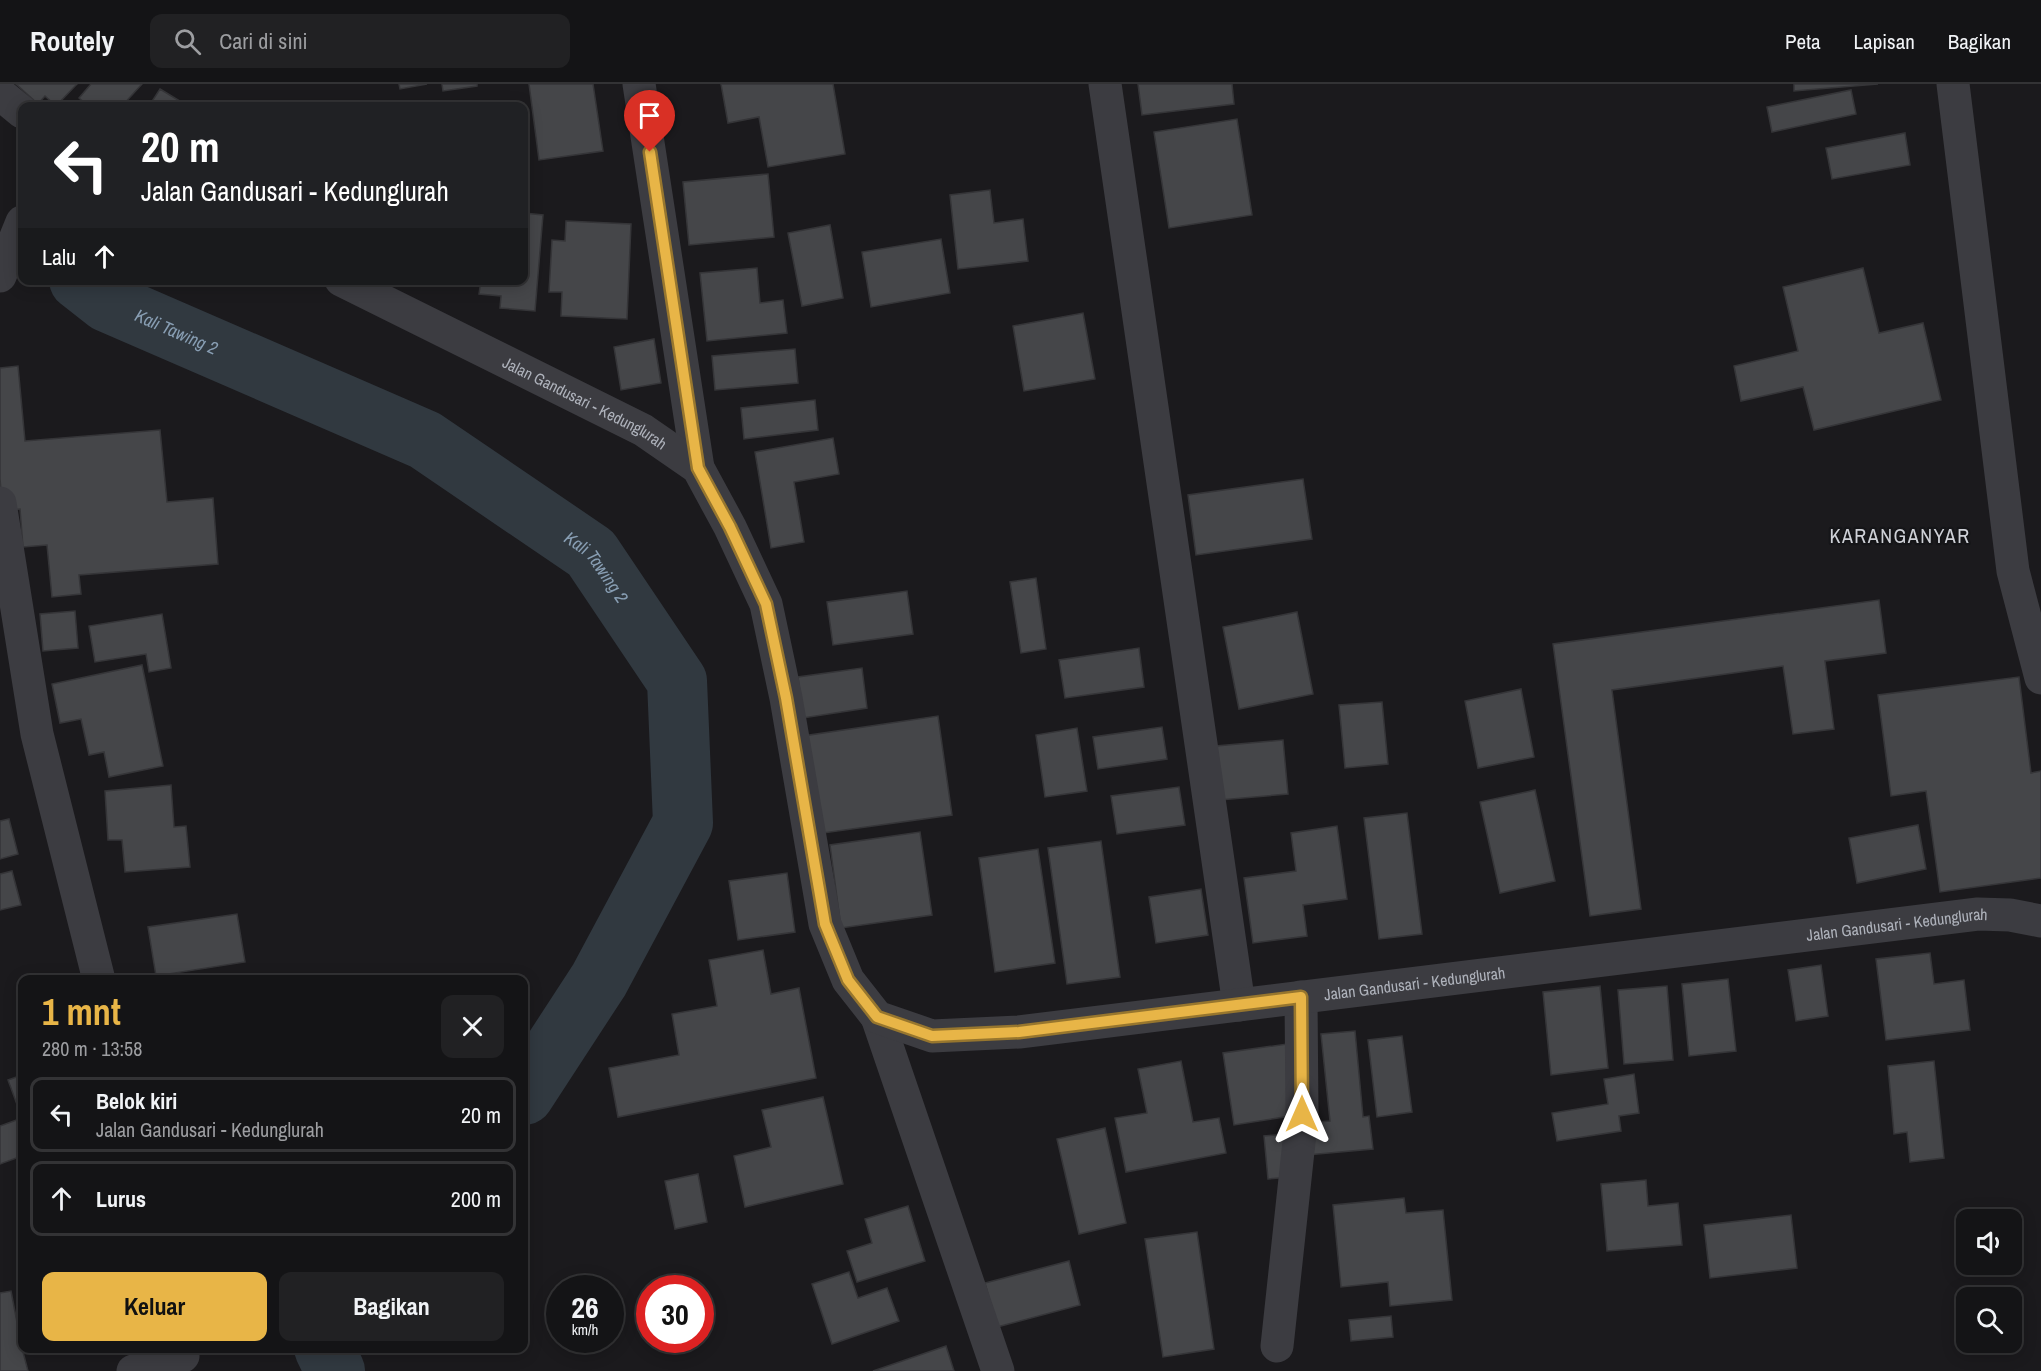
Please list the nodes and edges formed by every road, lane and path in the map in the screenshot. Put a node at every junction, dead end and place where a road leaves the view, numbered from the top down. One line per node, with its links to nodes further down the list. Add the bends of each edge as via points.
1 (639, 84): 9 (street)
2 (1105, 84): 15 (street)
3 (1953, 84): 11 (street, via 2013,571)
4 (0, 94): 5 (street)
5 (18, 109)
6 (18, 232): 7 (street)
7 (0, 276)
8 (351, 285): 9 (street, Jalan Gandusari - Kedunglurah, via 643,430)
9 (698, 468): 16 (street, Jalan Gandusari - Kedunglurah, via 766,604 825,924 848,980)
10 (0, 503): 13 (street, via 37,734)
11 (2041, 678)
12 (2041, 921): 14 (street, Jalan Gandusari - Kedunglurah, via 1978,914)
13 (98, 975)
14 (1301, 997): 15 (street, Jalan Gandusari - Kedunglurah); 17 (street, via 1302,1114)
15 (1239, 1005): 16 (street, Jalan Gandusari - Kedunglurah, via 1019,1032 932,1036)
16 (877, 1017): 20 (street)
17 (1277, 1346)
18 (184, 1358): 19 (street)
19 (134, 1371)
20 (998, 1371)

